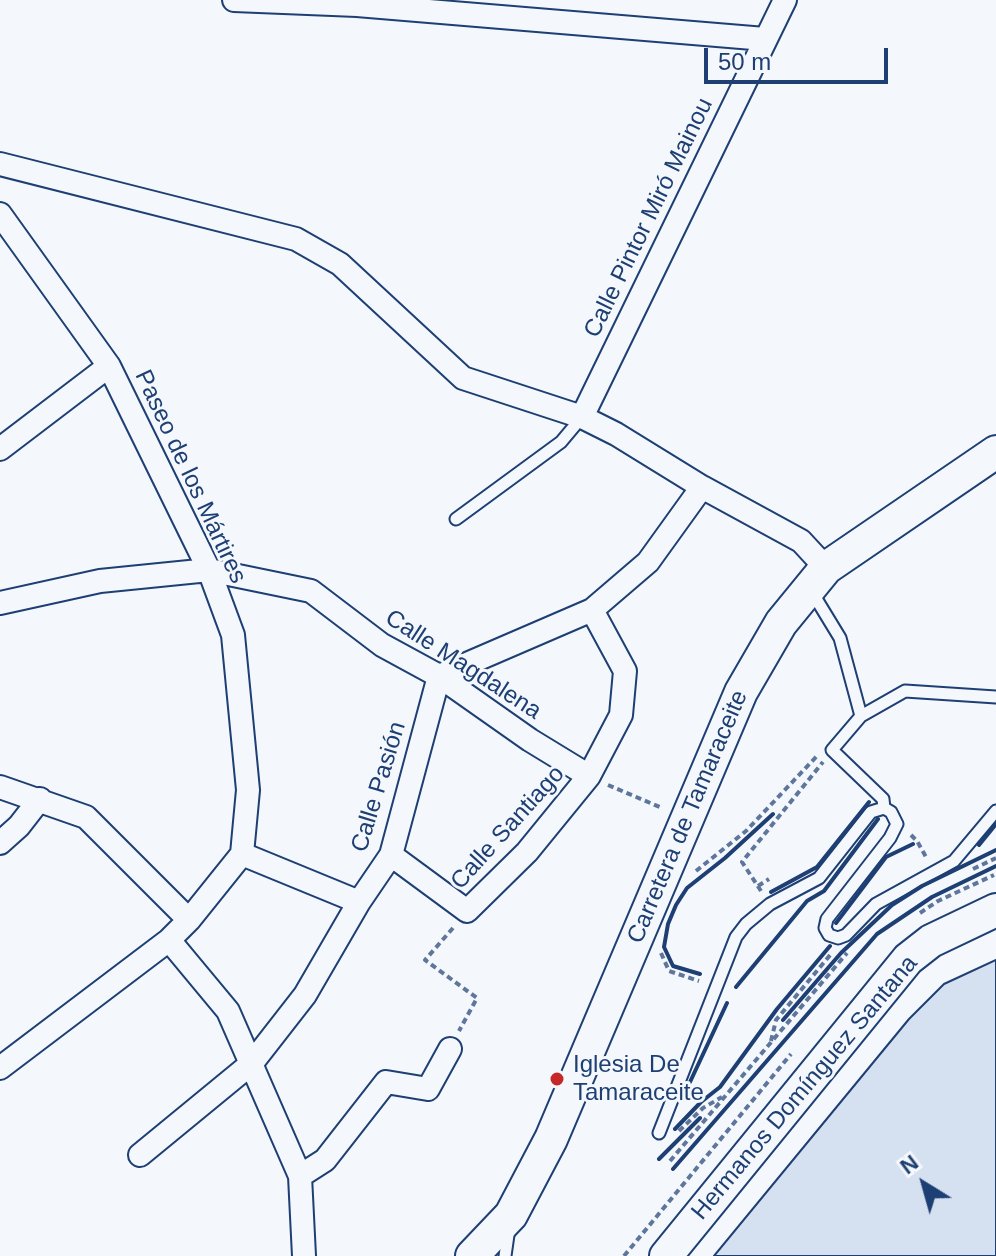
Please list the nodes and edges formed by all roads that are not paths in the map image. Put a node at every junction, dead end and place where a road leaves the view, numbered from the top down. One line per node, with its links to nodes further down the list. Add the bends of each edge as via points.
1 (234, 0): 3 (street)
2 (785, 0): 4 (street, Calle Pintor Miró Mainou)
3 (357, 3): 4 (street)
4 (765, 39): 8 (street, Calle Pintor Miró Mainou)
5 (0, 164): 8 (street, via 296,239 340,264 463,378)
6 (0, 214): 7 (street, Paseo de los Mártires)
7 (109, 366): 9 (street); 13 (street, Paseo de los Mártires)
8 (582, 417): 11 (street); 12 (lane, via 561,442)
9 (0, 449)
10 (996, 452): 14 (main road, Carretera de Tamaraceite)
11 (702, 487): 14 (street, via 801,541); 16 (street, via 648,562)
12 (456, 519)
13 (209, 570): 15 (street, Calle Magdalena, via 100,581); 17 (street, Calle Magdalena, via 311,591 382,645); 26 (street, Paseo de los Mártires, via 233,635 248,790)
14 (818, 578): 19 (lane); 38 (main road, Carretera de Tamaraceite, via 781,623 741,692 551,1139)
15 (0, 603)
16 (592, 610): 17 (street); 20 (street, Calle Santiago, via 625,671 621,715)
17 (439, 676): 20 (street, Calle Magdalena); 27 (street, Calle Pasión)
18 (996, 697): 19 (lane, via 905,691)
19 (861, 716): 23 (lane, via 832,750 883,799)
20 (589, 776): 27 (street, Calle Santiago, via 527,852 467,911)
21 (0, 787): 22 (street)
22 (40, 799): 25 (street); 30 (street, via 86,817)
23 (884, 808): 24 (lane, via 897,824 827,919 829,935 846,935 876,904 954,861); 35 (lane, via 871,812 819,878 770,904 736,937)
24 (996, 811)
25 (0, 843)
26 (242, 854): 28 (street); 30 (street)
27 (391, 855): 28 (street, Calle Pasión)
28 (359, 902): 33 (street, Calle Pasión, via 305,995)
29 (996, 910): 42 (main road, Hermanos Domínguez Santana, via 931,941 908,959)
30 (189, 920): 31 (street)
31 (169, 940): 33 (street, via 228,1011); 34 (street)
32 (450, 1049): 37 (street, via 428,1089 386,1082 325,1160)
33 (252, 1063): 36 (street, Calle Pasión); 37 (street)
34 (0, 1068)
35 (659, 1133)
36 (140, 1155)
37 (300, 1176): 39 (street)
38 (511, 1215): 40 (main road, Carretera de Tamaraceite); 41 (lane)
39 (304, 1256)
40 (472, 1256)
41 (505, 1256)
42 (666, 1256)

